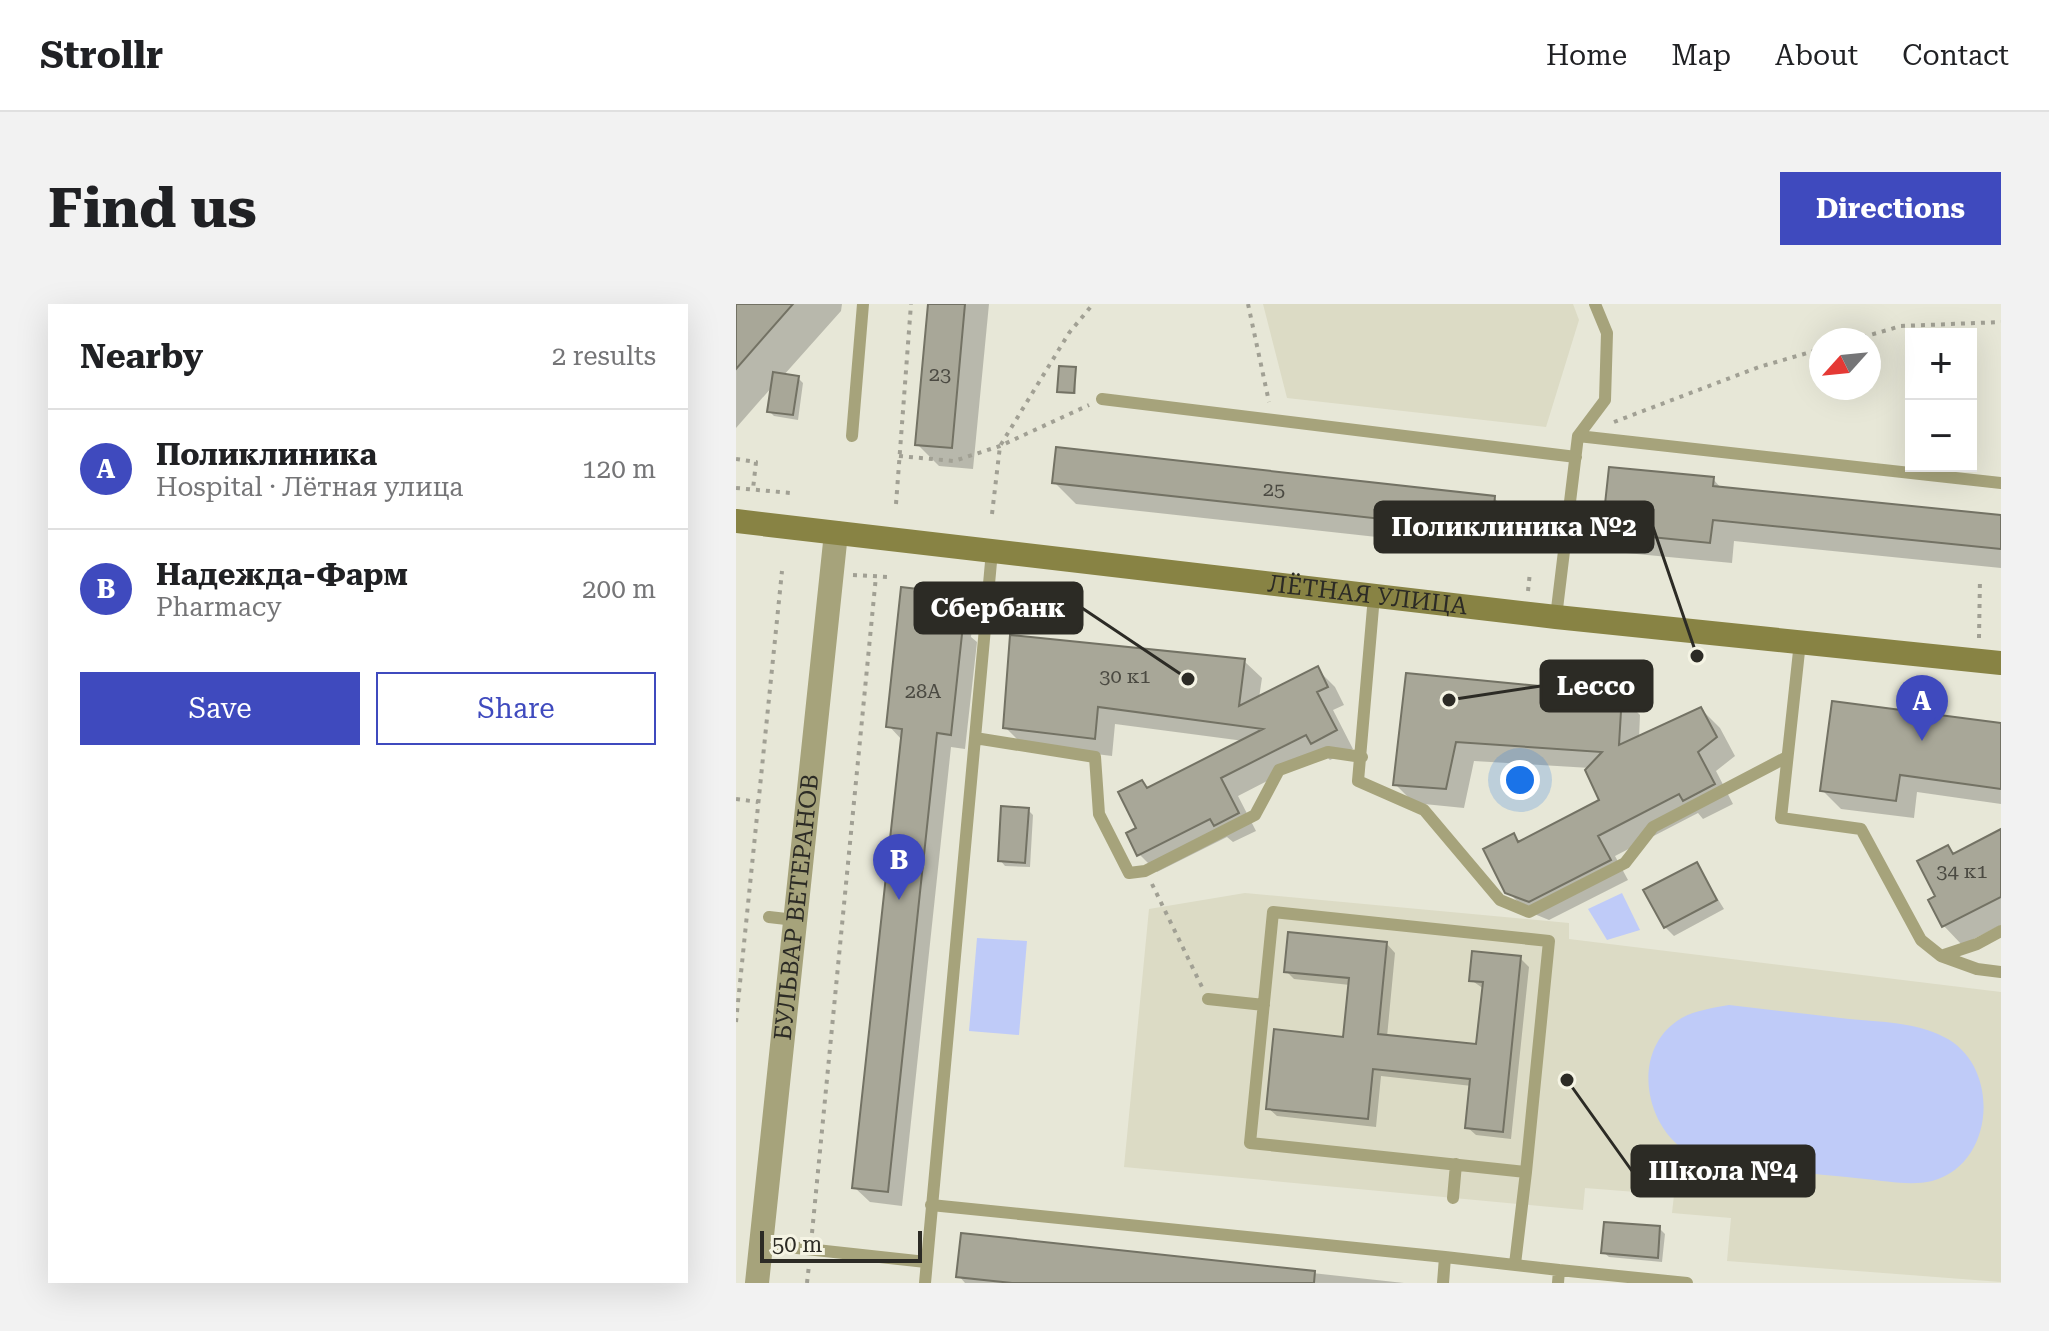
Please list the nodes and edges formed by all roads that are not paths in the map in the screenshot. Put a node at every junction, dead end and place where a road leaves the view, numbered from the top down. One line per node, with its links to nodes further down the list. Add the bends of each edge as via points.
1 (863, 304): 4 (lane)
2 (1595, 304): 5 (lane, via 1607,333 1605,400)
3 (1102, 399): 6 (lane)
4 (852, 436)
5 (1578, 436): 6 (lane); 7 (lane)
6 (1576, 457): 12 (lane)
7 (2001, 483)
8 (736, 521): 9 (street, ЛЁТНАЯ УЛИЦА)
9 (836, 533): 10 (street, ЛЁТНАЯ УЛИЦА); 19 (street, БУЛЬВАР ВЕТЕРАНОВ)
10 (992, 551): 11 (street, ЛЁТНАЯ УЛИЦА); 15 (lane)
11 (1374, 596): 12 (street, ЛЁТНАЯ УЛИЦА); 16 (lane)
12 (1556, 617): 13 (street, ЛЁТНАЯ УЛИЦА)
13 (1800, 642): 14 (street, ЛЁТНАЯ УЛИЦА); 17 (lane)
14 (2001, 663)
15 (975, 738): 16 (lane, via 1095,757 1099,814 1129,873 1145,871 1255,815 1279,770 1328,752); 28 (lane)
16 (1362, 757): 17 (lane, via 1358,781 1424,810 1500,900 1529,912 1625,863 1653,827)
17 (1785, 758): 21 (lane, via 1781,818 1861,829 1921,940)
18 (769, 917): 19 (lane)
19 (795, 920): 29 (street, БУЛЬВАР ВЕТЕРАНОВ)
20 (2001, 931): 21 (lane)
21 (1941, 956): 22 (lane)
22 (2001, 972)
23 (1208, 999): 24 (lane)
24 (1264, 1005): 25 (lane, via 1250,1143); 26 (lane, via 1273,912 1549,941)
25 (1456, 1164): 26 (lane); 27 (lane)
26 (1526, 1172): 32 (lane)
27 (1453, 1198)
28 (931, 1205): 30 (lane); 31 (lane)
29 (761, 1244): 31 (lane); 34 (street, БУЛЬВАР ВЕТЕРАНОВ)
30 (1445, 1257): 32 (lane); 36 (lane)
31 (926, 1262): 35 (lane)
32 (1515, 1264): 33 (lane)
33 (1559, 1277): 37 (lane)
34 (757, 1283)
35 (925, 1283)
36 (1443, 1283)
37 (1687, 1283)

